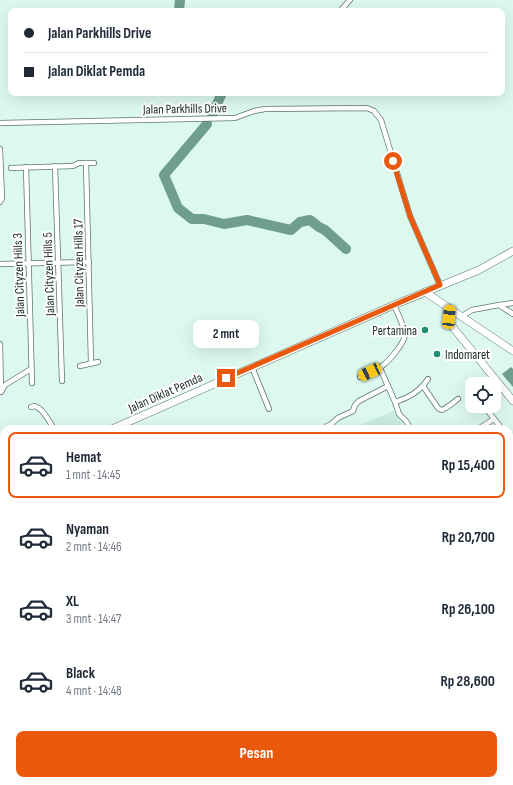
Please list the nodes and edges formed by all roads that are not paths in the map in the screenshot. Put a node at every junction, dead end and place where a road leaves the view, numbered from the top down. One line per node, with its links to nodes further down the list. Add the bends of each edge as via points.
1 (350, 0): 2 (street)
2 (343, 8)
3 (0, 123): 16 (street, Jalan Parkhills Drive, via 235,118 266,109 367,108 374,111 380,120 410,216)
4 (0, 148): 10 (street)
5 (86, 163): 6 (street); 7 (street); 12 (street, Jalan Cityzen Hills 17)
6 (94, 163)
7 (55, 166): 8 (street); 14 (street, Jalan Cityzen Hills 5)
8 (26, 167): 9 (street); 13 (street, Jalan Cityzen Hills 3)
9 (11, 168)
10 (0, 202)
11 (513, 251): 16 (street, Jalan Diklat Pemda, via 479,270)
12 (89, 262): 14 (street); 27 (street, Jalan Cityzen Hills 17)
13 (28, 263): 14 (street); 15 (street); 31 (street, Jalan Cityzen Hills 3)
14 (58, 263): 34 (street, Jalan Cityzen Hills 5)
15 (0, 264)
16 (440, 285): 17 (street, Jalan Diklat Pemda)
17 (425, 292): 19 (street, Jalan Diklat Pemda); 21 (street)
18 (513, 303): 20 (street)
19 (394, 305): 29 (street, Jalan Diklat Pemda); 30 (street, via 404,340)
20 (499, 305): 22 (street); 23 (street, via 472,310)
21 (450, 309): 23 (street); 40 (street, via 452,325)
22 (513, 314)
23 (462, 316): 25 (street)
24 (0, 344): 38 (street)
25 (513, 351)
26 (98, 362): 27 (street)
27 (91, 364): 28 (street)
28 (80, 366)
29 (252, 367): 43 (street); 47 (street, Jalan Diklat Pemda)
30 (380, 368): 32 (street); 36 (street)
31 (31, 369): 35 (street, Jalan Cityzen Hills 3); 38 (street)
32 (360, 377)
33 (428, 379): 37 (street)
34 (62, 381)
35 (32, 383)
36 (388, 386): 41 (street); 48 (street, via 359,401 353,411)
37 (423, 386): 39 (street, via 442,410); 41 (street, via 407,398)
38 (0, 391)
39 (458, 399)
40 (513, 401)
41 (395, 402): 49 (street, via 399,414)
42 (31, 407): 46 (street, via 38,407)
43 (269, 409)
44 (489, 413): 45 (street)
45 (494, 419): 50 (street); 51 (street)
46 (51, 425)
47 (121, 425)
48 (330, 425)
49 (409, 425)
50 (484, 425)
51 (499, 425)

